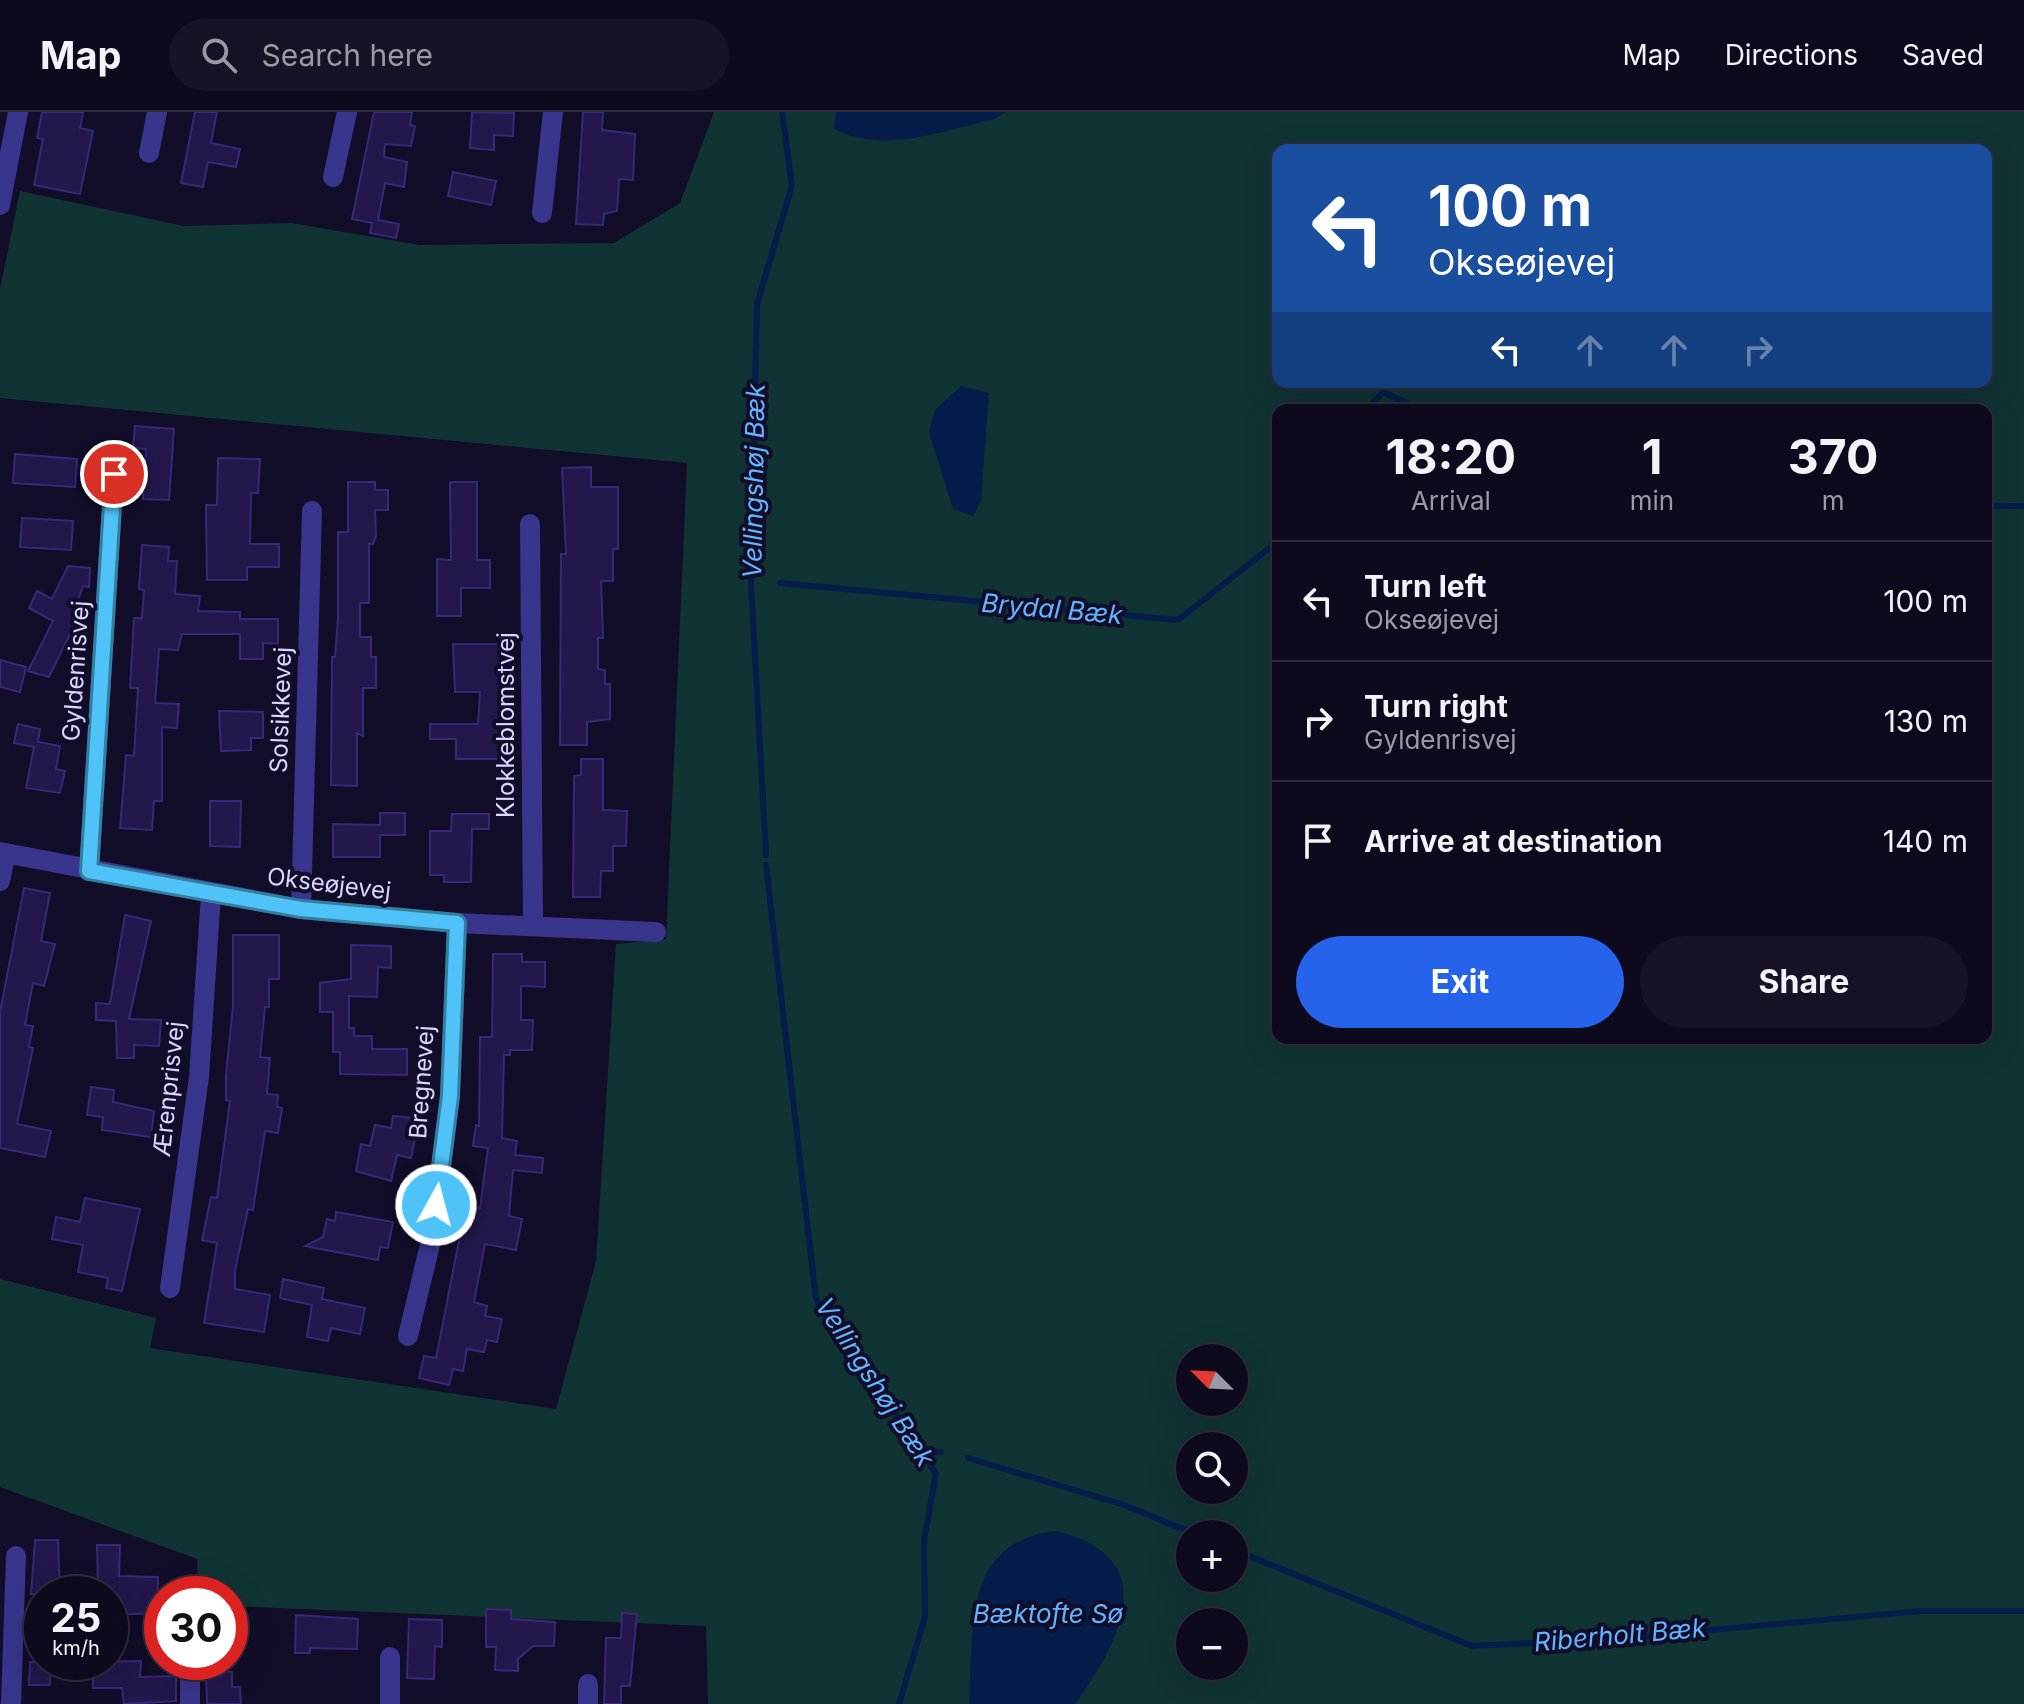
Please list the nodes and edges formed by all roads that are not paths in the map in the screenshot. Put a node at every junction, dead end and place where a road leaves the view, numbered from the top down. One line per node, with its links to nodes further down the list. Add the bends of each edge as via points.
1 (18, 112): 7 (street)
2 (157, 112): 5 (street)
3 (347, 112): 6 (street)
4 (553, 112): 8 (street)
5 (149, 153)
6 (333, 177)
7 (0, 205)
8 (542, 213)
9 (114, 474): 13 (street, Gyldenrisvej)
10 (312, 511): 16 (street, Solsikkevej)
11 (530, 524): 18 (street, Klokkeblomstvej)
12 (3, 852): 13 (street, Okseøjevej); 14 (street)
13 (89, 871): 15 (street, Okseøjevej)
14 (0, 881)
15 (211, 894): 16 (street, Okseøjevej); 20 (street, Ærenprisvej, via 199,1077)
16 (301, 909): 17 (street, Okseøjevej)
17 (457, 923): 18 (street, Okseøjevej); 21 (street, Bregnevej, via 450,1096 433,1232)
18 (533, 925): 19 (street, Okseøjevej)
19 (656, 932)
20 (170, 1288)
21 (408, 1336)
22 (16, 1556): 25 (street)
23 (390, 1657): 27 (street)
24 (190, 1680): 26 (street)
25 (11, 1704)
26 (190, 1704)
27 (390, 1704)

